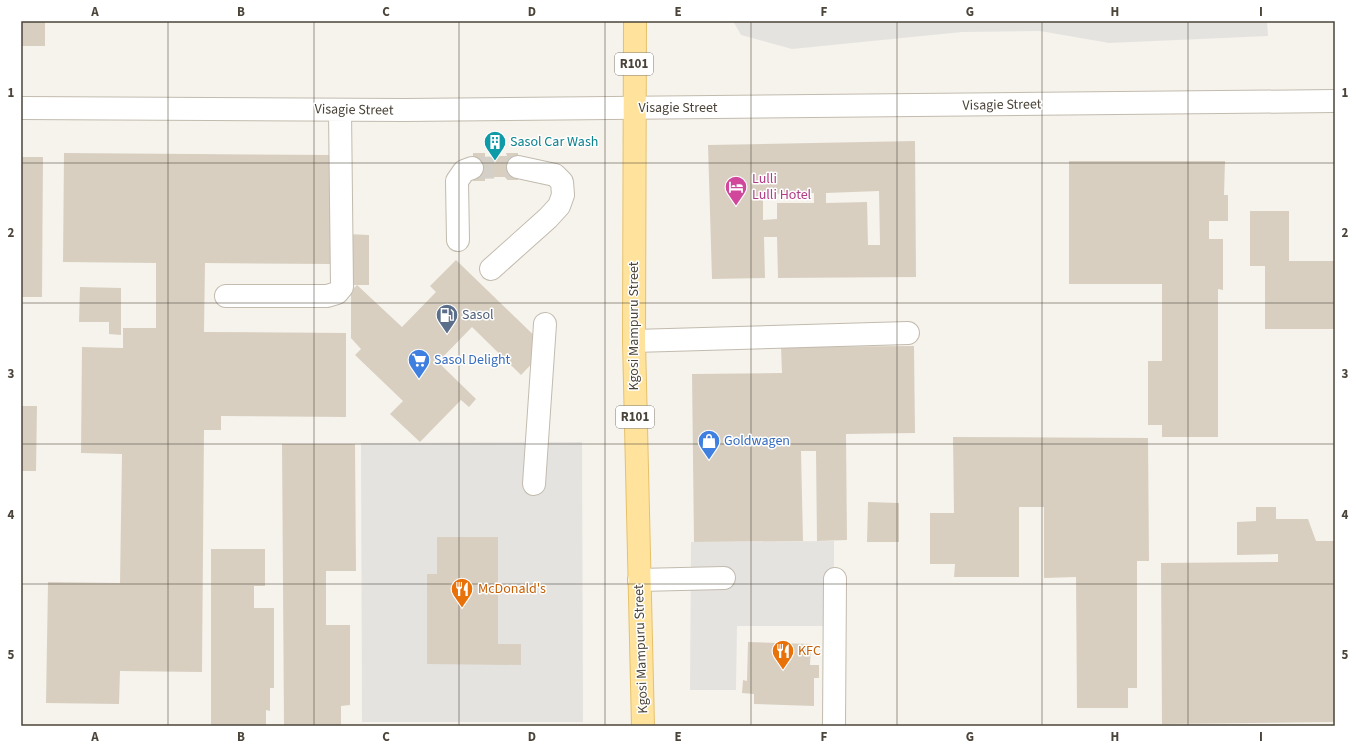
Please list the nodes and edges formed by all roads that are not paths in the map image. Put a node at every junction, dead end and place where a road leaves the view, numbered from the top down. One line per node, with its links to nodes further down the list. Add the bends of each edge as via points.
1 (635, 21): 4 (main road, Kgosi Mampuru Street / R101)
2 (1335, 101): 4 (street, Visagie Street)
3 (21, 108): 5 (street, Visagie Street)
4 (634, 108): 5 (street, Visagie Street); 13 (main road, Kgosi Mampuru Street / R101)
5 (340, 110): 10 (street, via 342,287 337,293 327,296)
6 (518, 167): 9 (street, via 555,175 562,182 563,195 559,206 548,218)
7 (472, 168): 8 (street, via 464,171 457,181)
8 (458, 240)
9 (491, 270)
10 (226, 296)
11 (545, 324): 14 (street)
12 (908, 333): 13 (street)
13 (634, 341): 17 (main road, Kgosi Mampuru Street / R101)
14 (534, 484)
15 (724, 578): 17 (street)
16 (836, 579): 19 (street)
17 (639, 580): 18 (main road, Kgosi Mampuru Street / R101)
18 (643, 726)
19 (834, 726)

